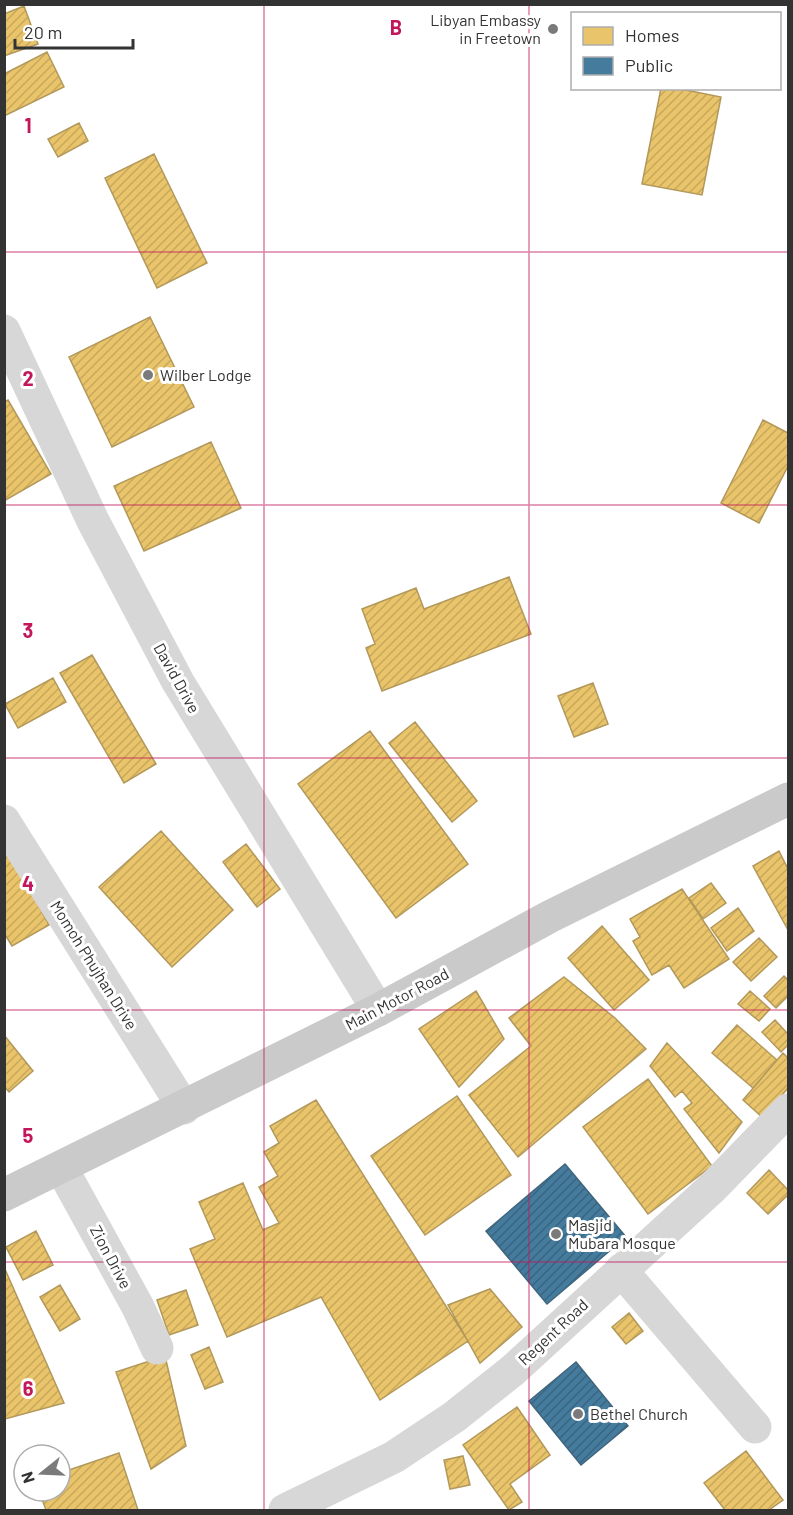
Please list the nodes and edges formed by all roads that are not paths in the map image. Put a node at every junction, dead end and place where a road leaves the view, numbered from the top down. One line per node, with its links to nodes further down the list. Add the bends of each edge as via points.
1 (4, 331): 4 (street, David Drive, via 93,521 178,682)
2 (789, 798): 4 (main road, Main Motor Road, via 551,916)
3 (4, 821): 5 (street, Momoh Phujhan Drive)
4 (378, 1010): 5 (main road, Main Motor Road)
5 (184, 1108): 7 (main road, Main Motor Road)
6 (789, 1110): 9 (street, Regent Road)
7 (62, 1168): 8 (main road, Main Motor Road); 10 (street, Zion Drive)
8 (4, 1195)
9 (621, 1270): 11 (street); 12 (street, Regent Road, via 512,1371 454,1417 394,1457)
10 (157, 1348)
11 (755, 1427)
12 (285, 1510)

